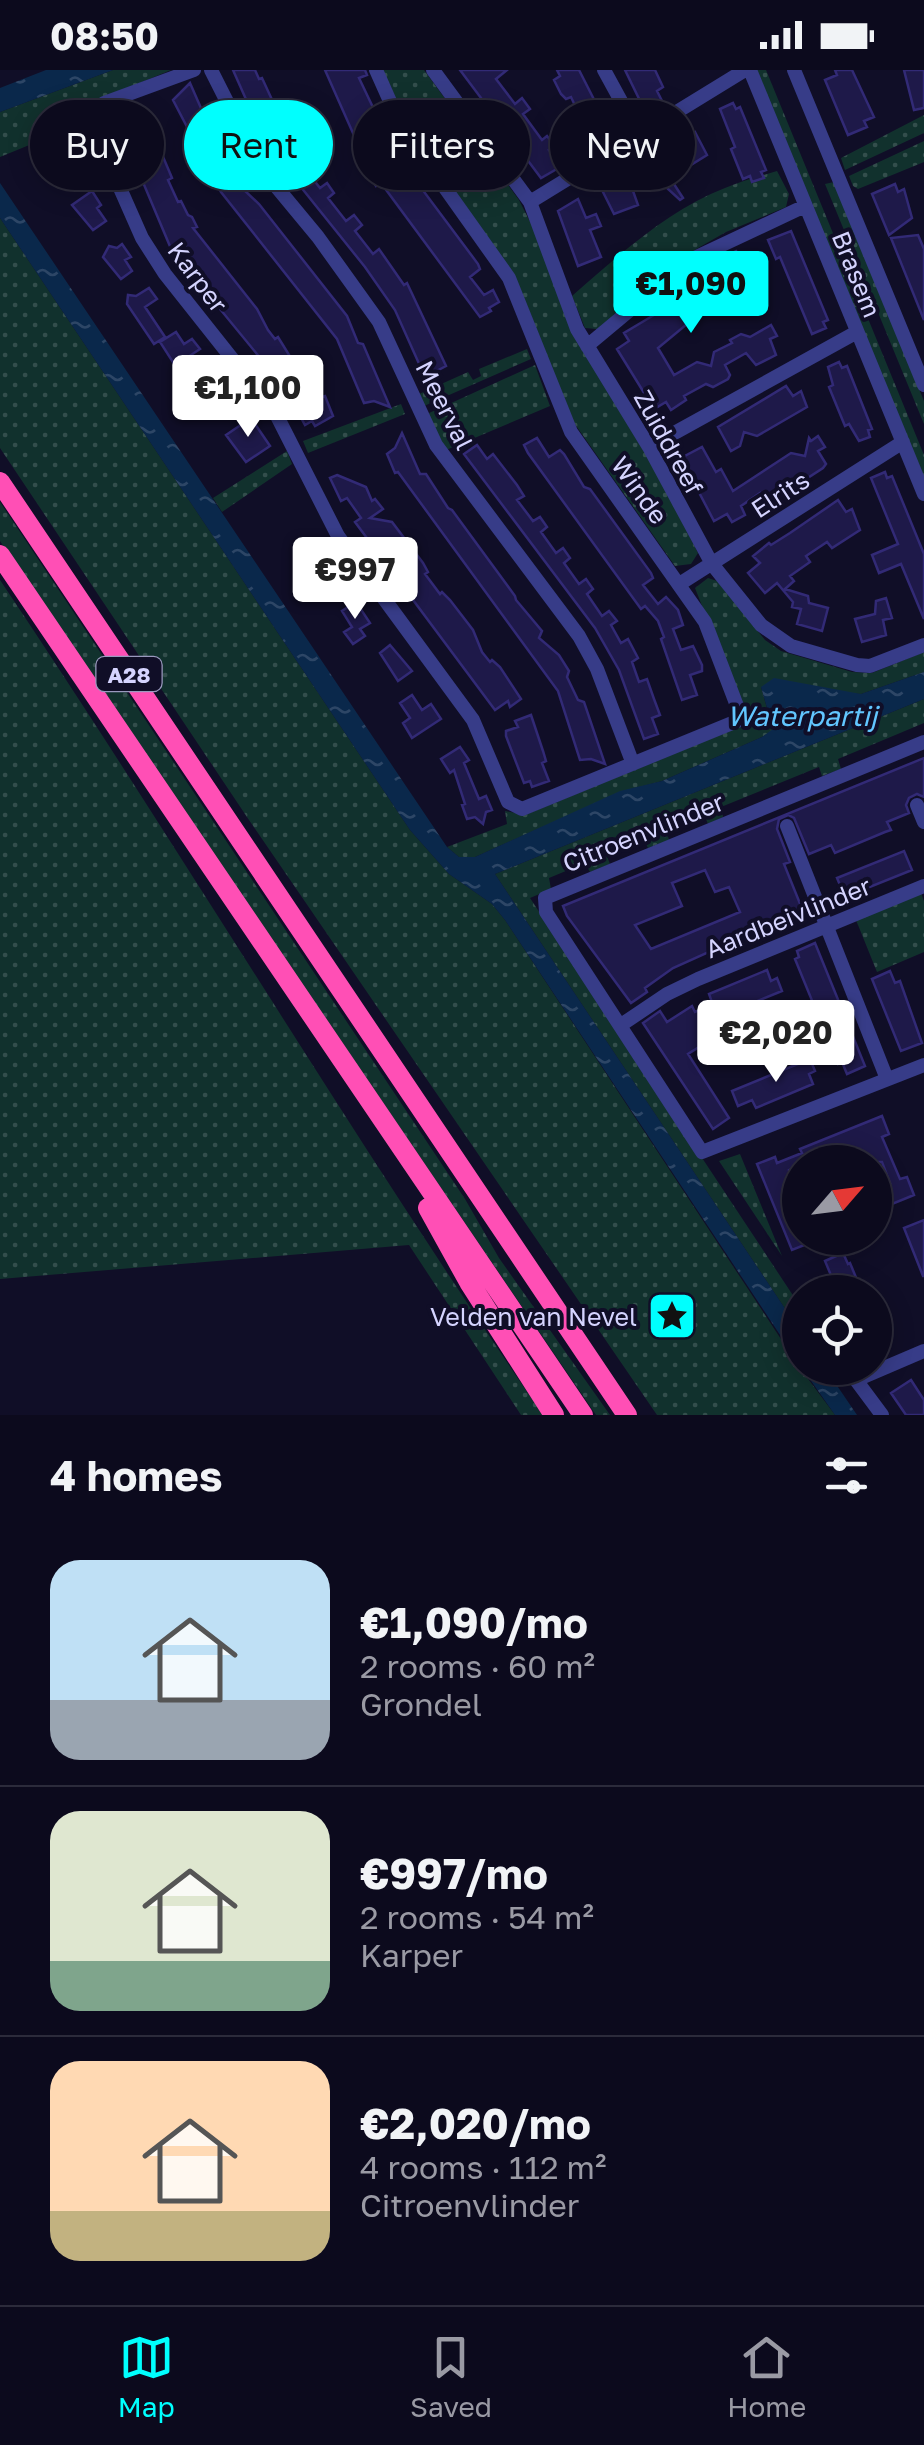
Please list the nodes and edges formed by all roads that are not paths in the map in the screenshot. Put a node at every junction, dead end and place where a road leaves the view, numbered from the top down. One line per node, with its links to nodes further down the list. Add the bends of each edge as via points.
1 (194, 70): 26 (street, Karper, via 104,104 92,117 93,127 142,238 276,414 338,536 473,720)
2 (211, 70): 25 (street, Meerval, via 260,167 379,322 436,444 579,636)
3 (376, 70): 22 (street, Winde, via 401,126 509,278 571,432)
4 (433, 70): 11 (street, Zuiddreef)
5 (604, 70): 8 (street)
6 (748, 70): 9 (street); 12 (street, Brasem)
7 (794, 70): 15 (street)
8 (620, 100)
9 (695, 101)
10 (550, 190): 11 (street)
11 (530, 202): 14 (street, Zuiddreef)
12 (805, 206): 13 (street, Brasem); 14 (street, via 690,260)
13 (857, 332): 16 (street, Brasem); 17 (street)
14 (587, 346): 17 (street, Zuiddreef)
15 (924, 385)
16 (902, 442): 19 (street, Brasem); 21 (street, Elrits)
17 (650, 447): 21 (street, Zuiddreef)
18 (0, 482): 39 (highway, A28)
19 (924, 494)
20 (0, 554): 35 (highway, A28)
21 (712, 564): 22 (street, Elrits); 23 (street, Zuiddreef, via 761,625 792,646 870,666)
22 (681, 583): 25 (street, Winde, via 705,622 742,720)
23 (924, 644)
24 (924, 742): 28 (street, Citroenvlinder)
25 (633, 764): 26 (street, Winde, via 522,808)
26 (508, 802)
27 (917, 805): 29 (street)
28 (782, 815): 31 (street); 32 (street, Citroenvlinder, via 546,898 546,912)
29 (924, 822)
30 (924, 886): 31 (street, Aardbeivlinder)
31 (825, 926): 32 (street, Aardbeivlinder, via 698,978); 34 (street)
32 (621, 1025): 34 (street, Citroenvlinder, via 702,1152)
33 (924, 1064): 34 (street, Citroenvlinder)
34 (887, 1079)
35 (368, 1099): 37 (highway, A28, via 469,1282); 38 (highway, A28)
36 (924, 1351): 40 (street, via 856,1380)
37 (554, 1415)
38 (584, 1415)
39 (627, 1415)
40 (882, 1415)

